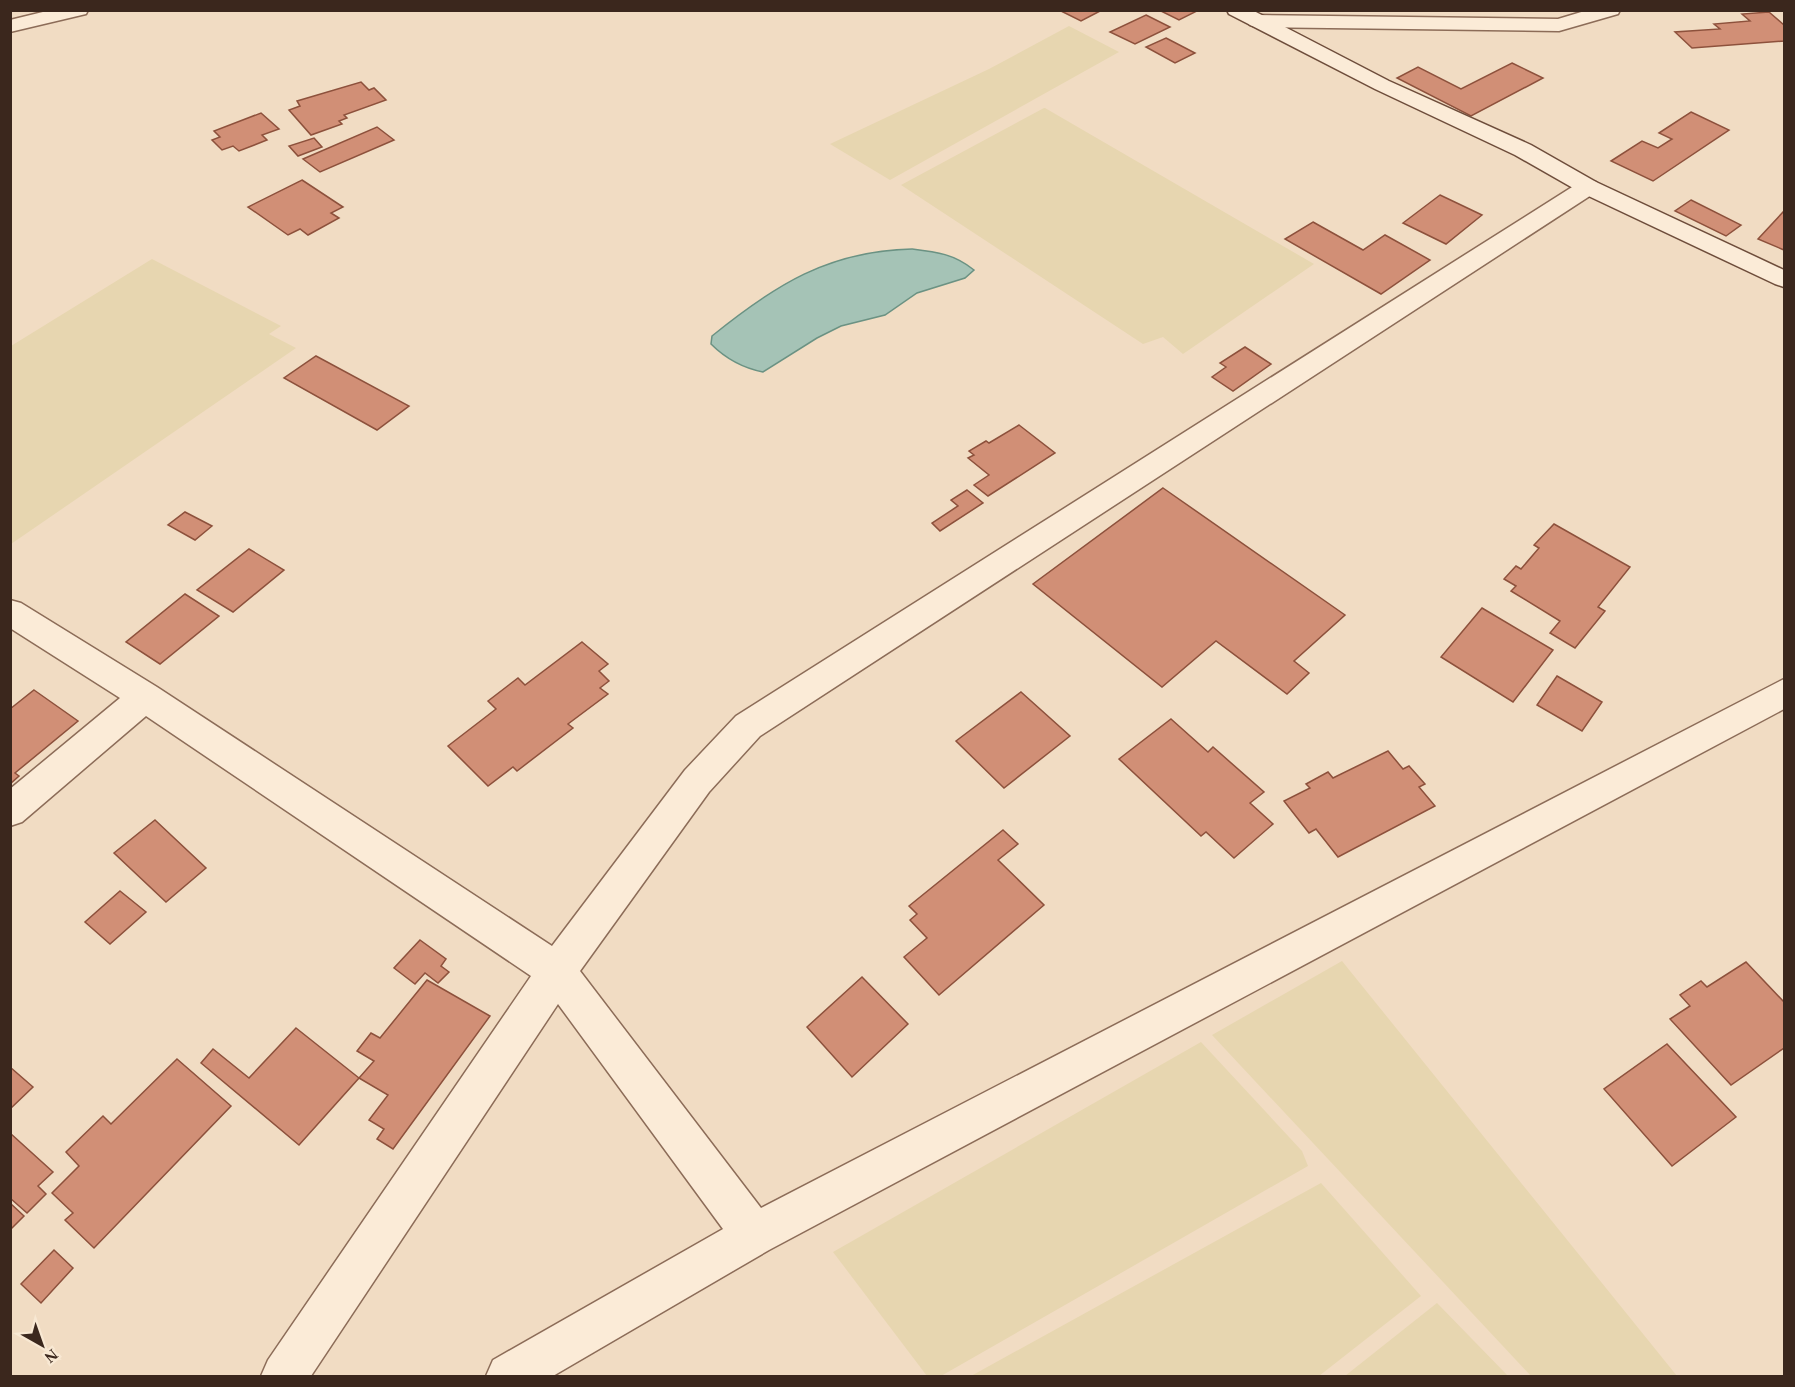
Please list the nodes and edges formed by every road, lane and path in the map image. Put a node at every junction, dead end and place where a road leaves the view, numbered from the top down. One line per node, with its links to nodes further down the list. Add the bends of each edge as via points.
1 (79, 10): 5 (street)
2 (1236, 10): 4 (street)
3 (1611, 10): 4 (street, via 1559,25)
4 (1257, 21): 6 (street, via 1382,85 1523,150)
5 (10, 26)
6 (1588, 187): 7 (street); 12 (street, via 748,726 697,781)
7 (1785, 279)
8 (10, 612): 10 (street)
9 (1785, 693): 13 (street)
10 (146, 697): 11 (street); 12 (street)
11 (10, 811)
12 (557, 971): 13 (street); 14 (street)
13 (754, 1235): 15 (street)
14 (285, 1377)
15 (509, 1377)

